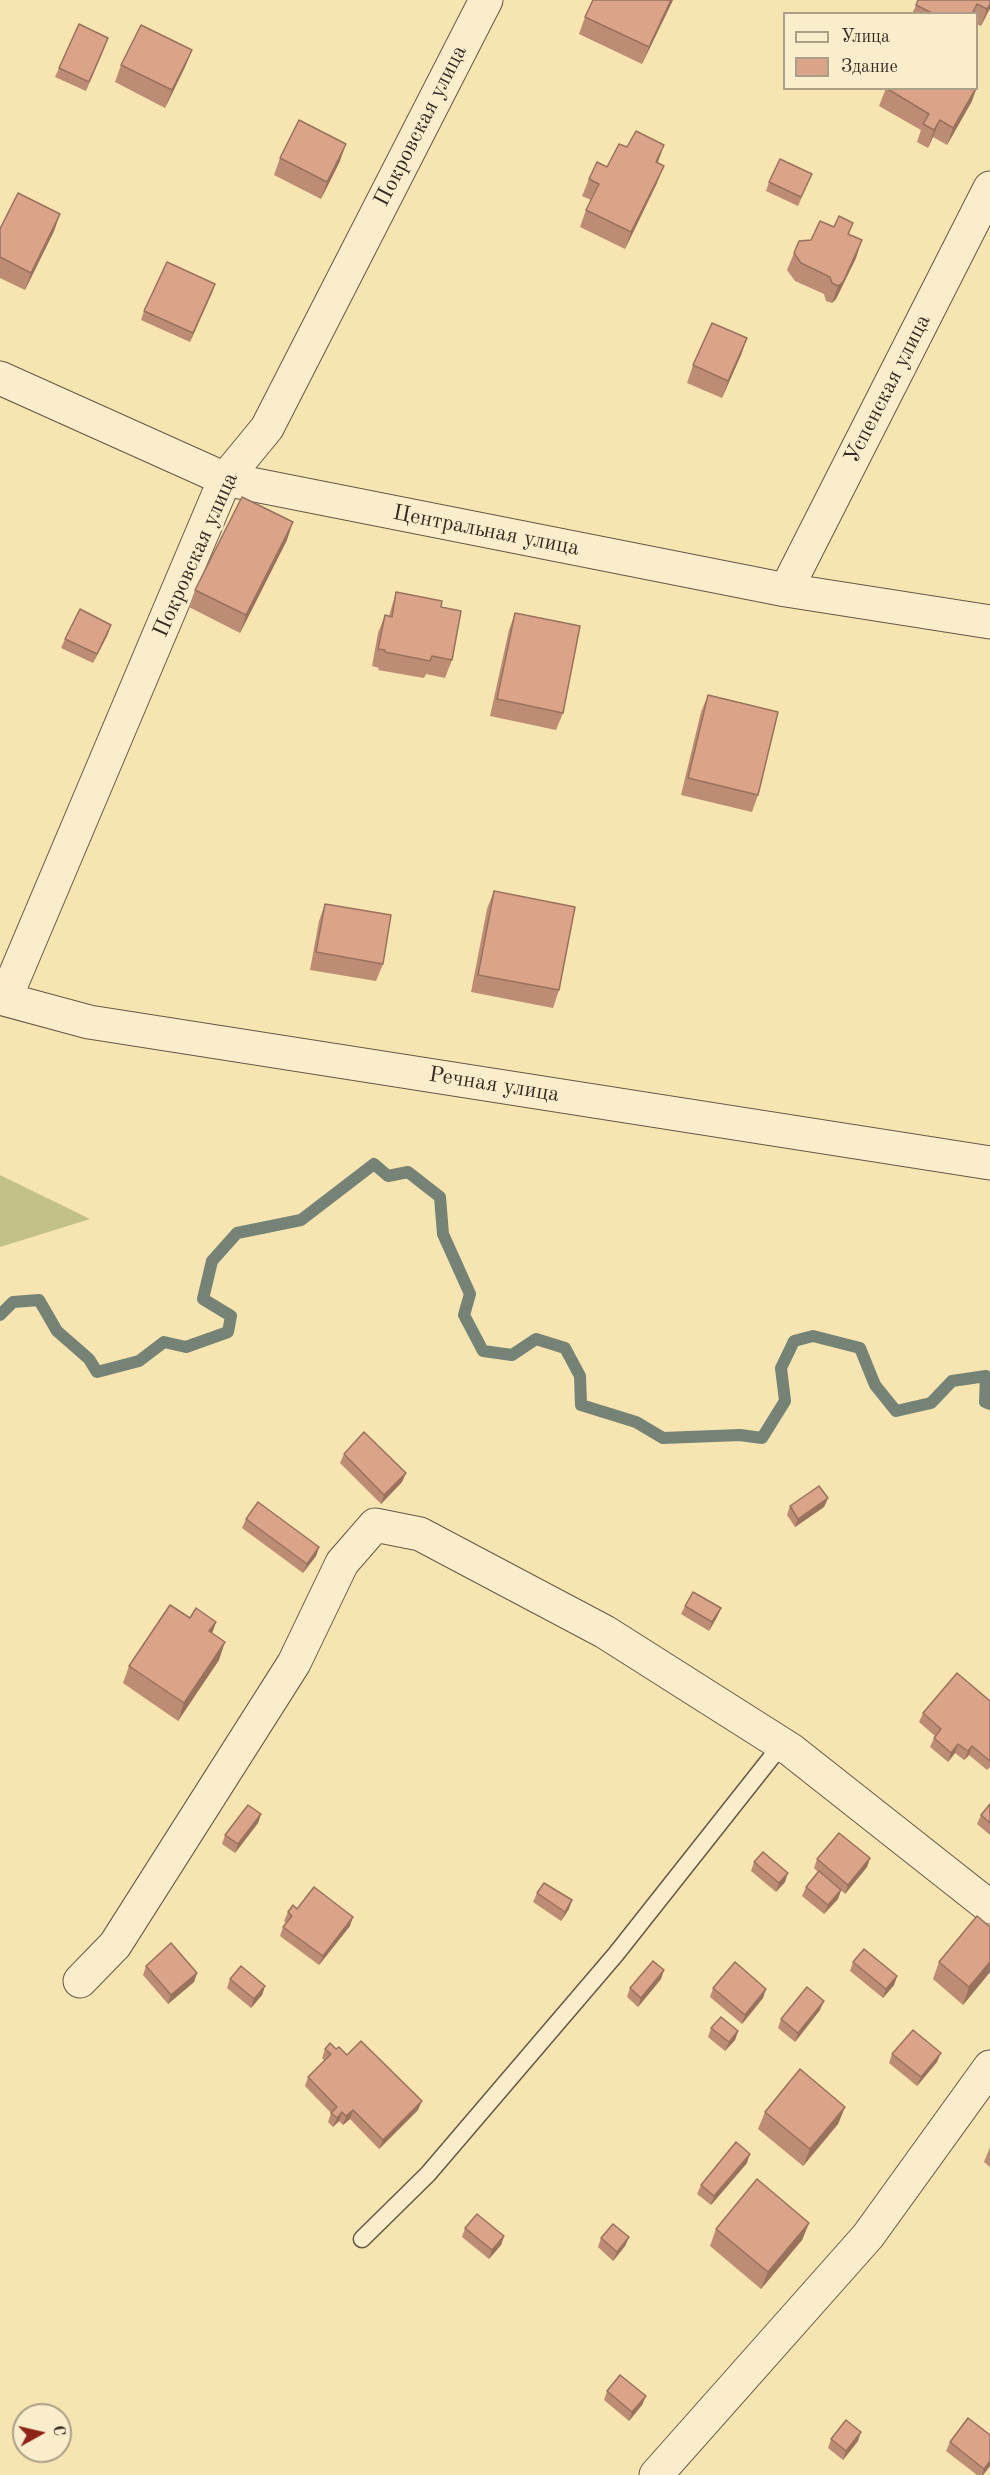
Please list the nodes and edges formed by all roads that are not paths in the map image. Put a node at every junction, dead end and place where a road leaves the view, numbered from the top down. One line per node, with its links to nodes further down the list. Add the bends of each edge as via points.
1 (486, 0): 4 (street, Покровская улица, via 267,428)
2 (990, 188): 5 (street, Успенская улица)
3 (0, 378): 4 (street, Центральная улица)
4 (225, 479): 5 (street, Центральная улица); 7 (street, Покровская улица)
5 (786, 590): 6 (street, Центральная улица)
6 (990, 622)
7 (2, 999): 8 (street, Речная улица, via 88,1022)
8 (990, 1163)
9 (782, 1744): 10 (street); 11 (street, via 605,1632 420,1534 375,1525 342,1563 294,1663 115,1945); 13 (lane, via 616,1954 428,2174)
10 (990, 1907)
11 (80, 1981)
12 (990, 2067): 14 (street, via 868,2236)
13 (362, 2239)
14 (656, 2475)

